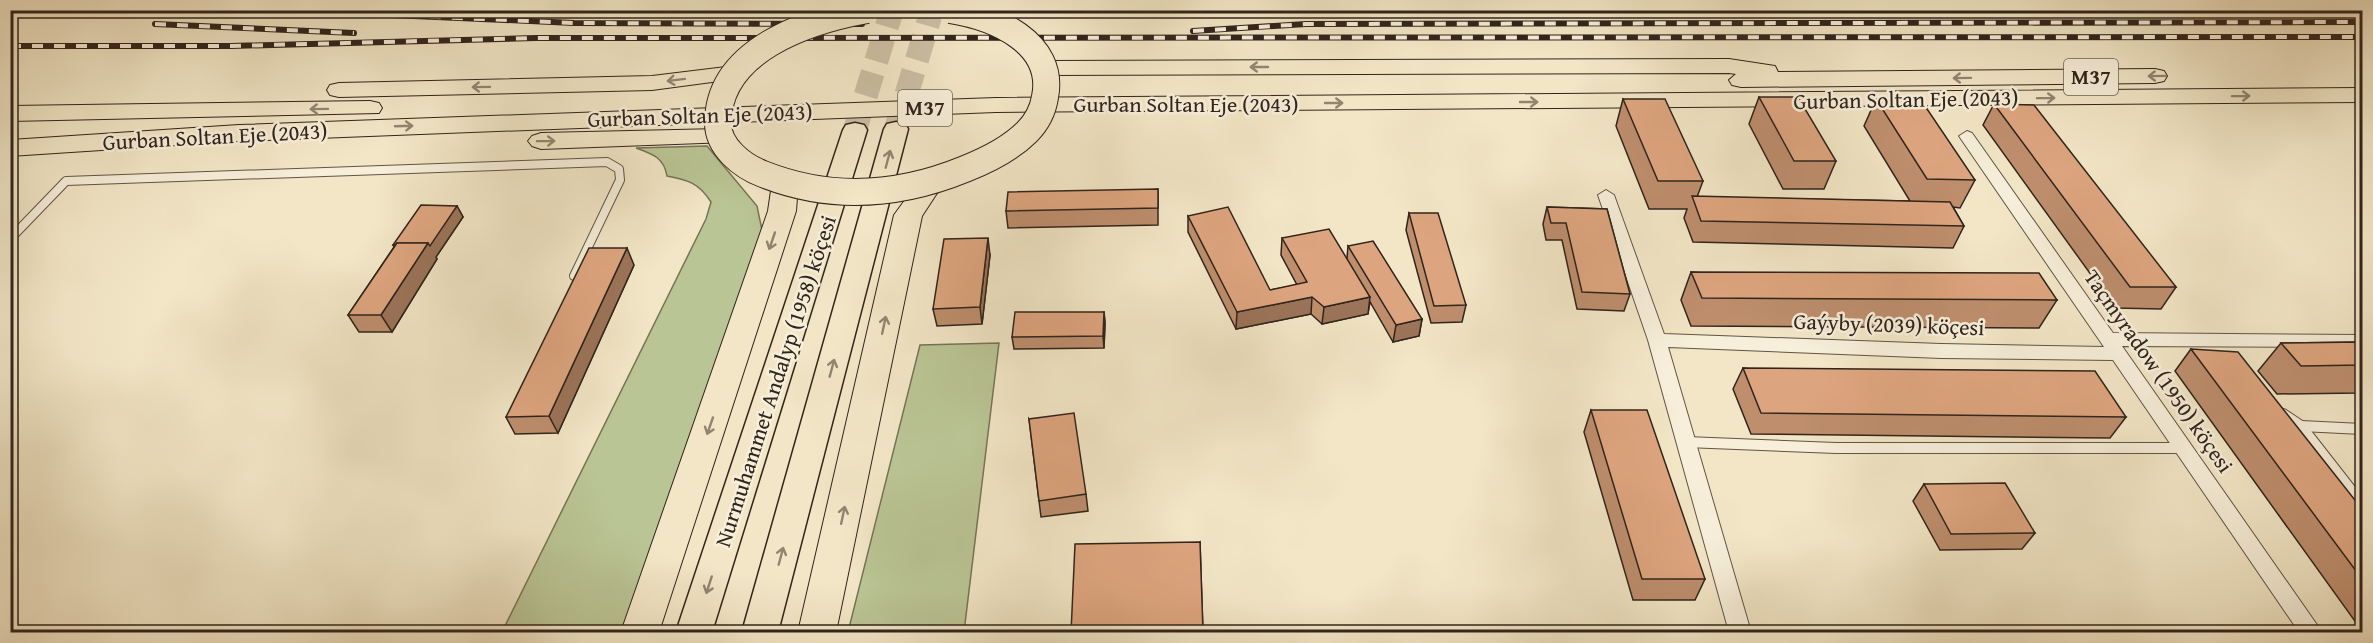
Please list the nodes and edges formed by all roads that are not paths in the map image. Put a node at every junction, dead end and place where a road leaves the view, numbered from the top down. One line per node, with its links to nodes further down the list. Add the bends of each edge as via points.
1 (867, 10): 3 (highway, bridge)
2 (950, 10): 4 (highway, bridge)
3 (834, 14): 6 (highway, bridge, via 756,52)
4 (985, 15): 5 (highway, bridge, via 1017,34)
5 (1047, 68): 8 (highway, one-way to 5, via 1729,66); 13 (highway, bridge, via 1048,92)
6 (734, 73): 11 (highway, one-way to 11, via 652,83 194,93); 17 (highway, bridge, via 720,93 716,115)
7 (2362, 74): 8 (highway, Gurban Soltan Eje (2043) / M37, one-way to 8)
8 (1820, 79): 12 (highway, Gurban Soltan Eje (2043) / M37, one-way to 12, via 1112,85 444,106)
9 (2362, 95): 10 (highway, Gurban Soltan Eje (2043) / M37, one-way to 9)
10 (1840, 100): 13 (highway, via 1760,117); 18 (highway, Gurban Soltan Eje (2043) / M37, one-way to 10, via 251,133 996,105)
11 (10, 106)
12 (10, 114)
13 (1033, 125): 20 (highway, bridge, via 1008,148)
14 (896, 129): 36 (main road, Nurmuhammet Andalyp (1958) köçesi, one-way to 14)
15 (855, 130): 35 (main road, Nurmuhammet Andalyp (1958) köçesi, one-way to 35)
16 (1967, 136): 26 (street, Taçmyradow (1950) köçesi)
17 (720, 137): 18 (highway, one-way to 17); 19 (highway, bridge, via 729,151 751,170)
18 (10, 149)
19 (785, 184): 20 (highway, bridge, via 826,192 873,193); 34 (highway, one-way to 34, via 782,211)
20 (930, 184): 33 (highway, one-way to 20, via 908,215)
21 (1606, 195): 24 (street)
22 (10, 239): 23 (lane, via 66,182 608,162 619,169 620,180)
23 (574, 276)
24 (1657, 340): 26 (street, Gaýyby (2039) köçesi, via 1941,351); 30 (street)
25 (2351, 343): 26 (street, Gaýyby (2039) köçesi)
26 (2115, 346): 31 (street, Taçmyradow (1950) köçesi)
27 (2274, 403): 28 (lane)
28 (2301, 426): 29 (lane); 32 (lane)
29 (2362, 429)
30 (1686, 442): 31 (lane, via 1836,448); 37 (street)
31 (2184, 448): 38 (street, Taçmyradow (1950) köçesi)
32 (2362, 504)
33 (820, 623)
34 (641, 631)
35 (694, 633)
36 (760, 633)
37 (1740, 633)
38 (2311, 633)

